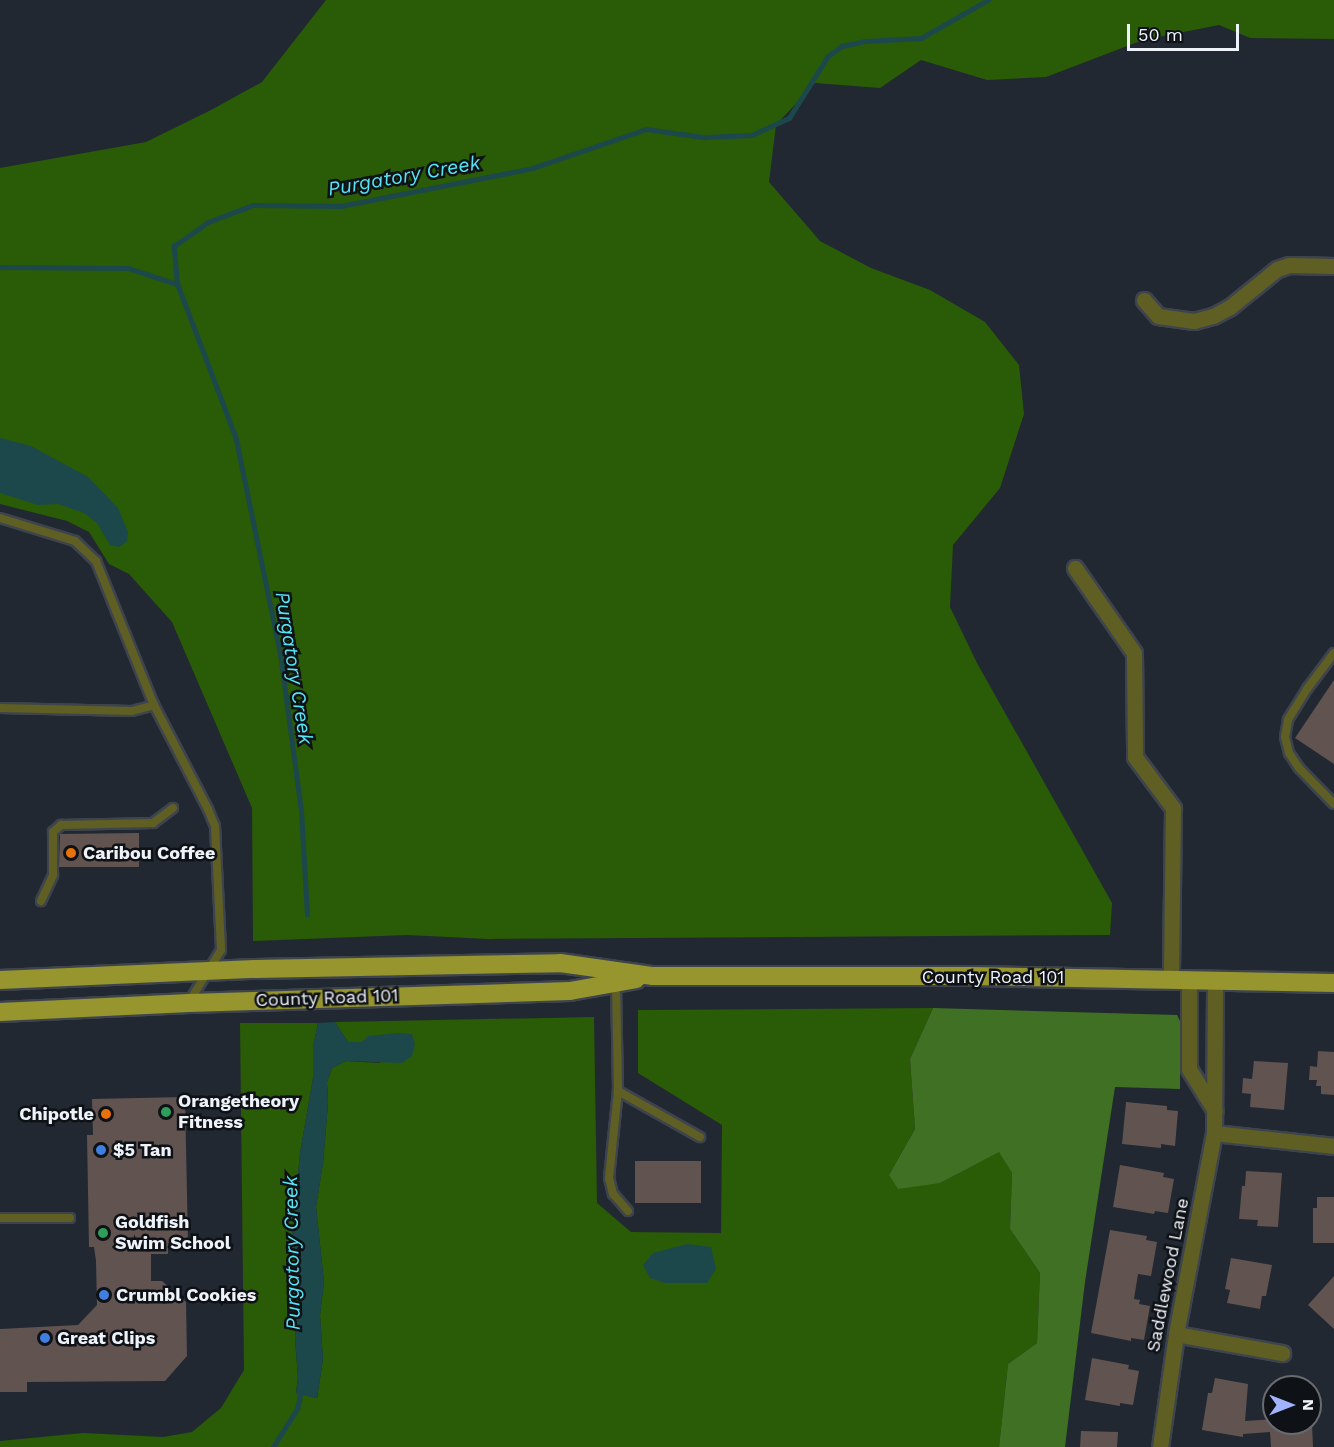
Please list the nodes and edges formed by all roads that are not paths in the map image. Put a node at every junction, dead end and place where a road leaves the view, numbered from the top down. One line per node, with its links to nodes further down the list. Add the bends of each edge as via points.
1 (1334, 266): 2 (street, via 1289,265 1277,269 1230,307 1194,321 1158,316)
2 (1144, 300)
3 (0, 518): 6 (lane, via 75,541 96,561)
4 (1075, 568): 14 (street, via 1134,653 1135,757 1173,808)
5 (1334, 653): 8 (lane, via 1293,712 1285,737 1299,768)
6 (154, 705): 7 (lane, via 132,711); 11 (lane, via 215,826 221,950)
7 (0, 708)
8 (1334, 804)
9 (173, 808): 10 (lane, via 153,823 61,825 53,832 53,875)
10 (41, 901)
11 (210, 971): 12 (main road, County Road 101, via 560,963); 13 (main road, County Road 101); 17 (lane)
12 (616, 977): 14 (main road, County Road 101); 17 (main road, County Road 101, via 570,991); 19 (lane)
13 (0, 980)
14 (1180, 980): 15 (main road, County Road 101); 20 (street, via 1189,1069)
15 (1215, 981): 16 (main road, County Road 101); 20 (street, Saddlewood Lane)
16 (1334, 983)
17 (189, 1003): 18 (main road, County Road 101)
18 (0, 1012)
19 (618, 1091): 22 (lane); 24 (lane, via 609,1178 613,1194)
20 (1215, 1111): 21 (street, Saddlewood Lane)
21 (1214, 1133): 23 (street); 27 (street, Saddlewood Lane)
22 (700, 1137)
23 (1334, 1146)
24 (628, 1211)
25 (0, 1218): 26 (lane)
26 (69, 1218)
27 (1176, 1334): 28 (street); 29 (street, Saddlewood Lane)
28 (1282, 1353)
29 (1160, 1447)

